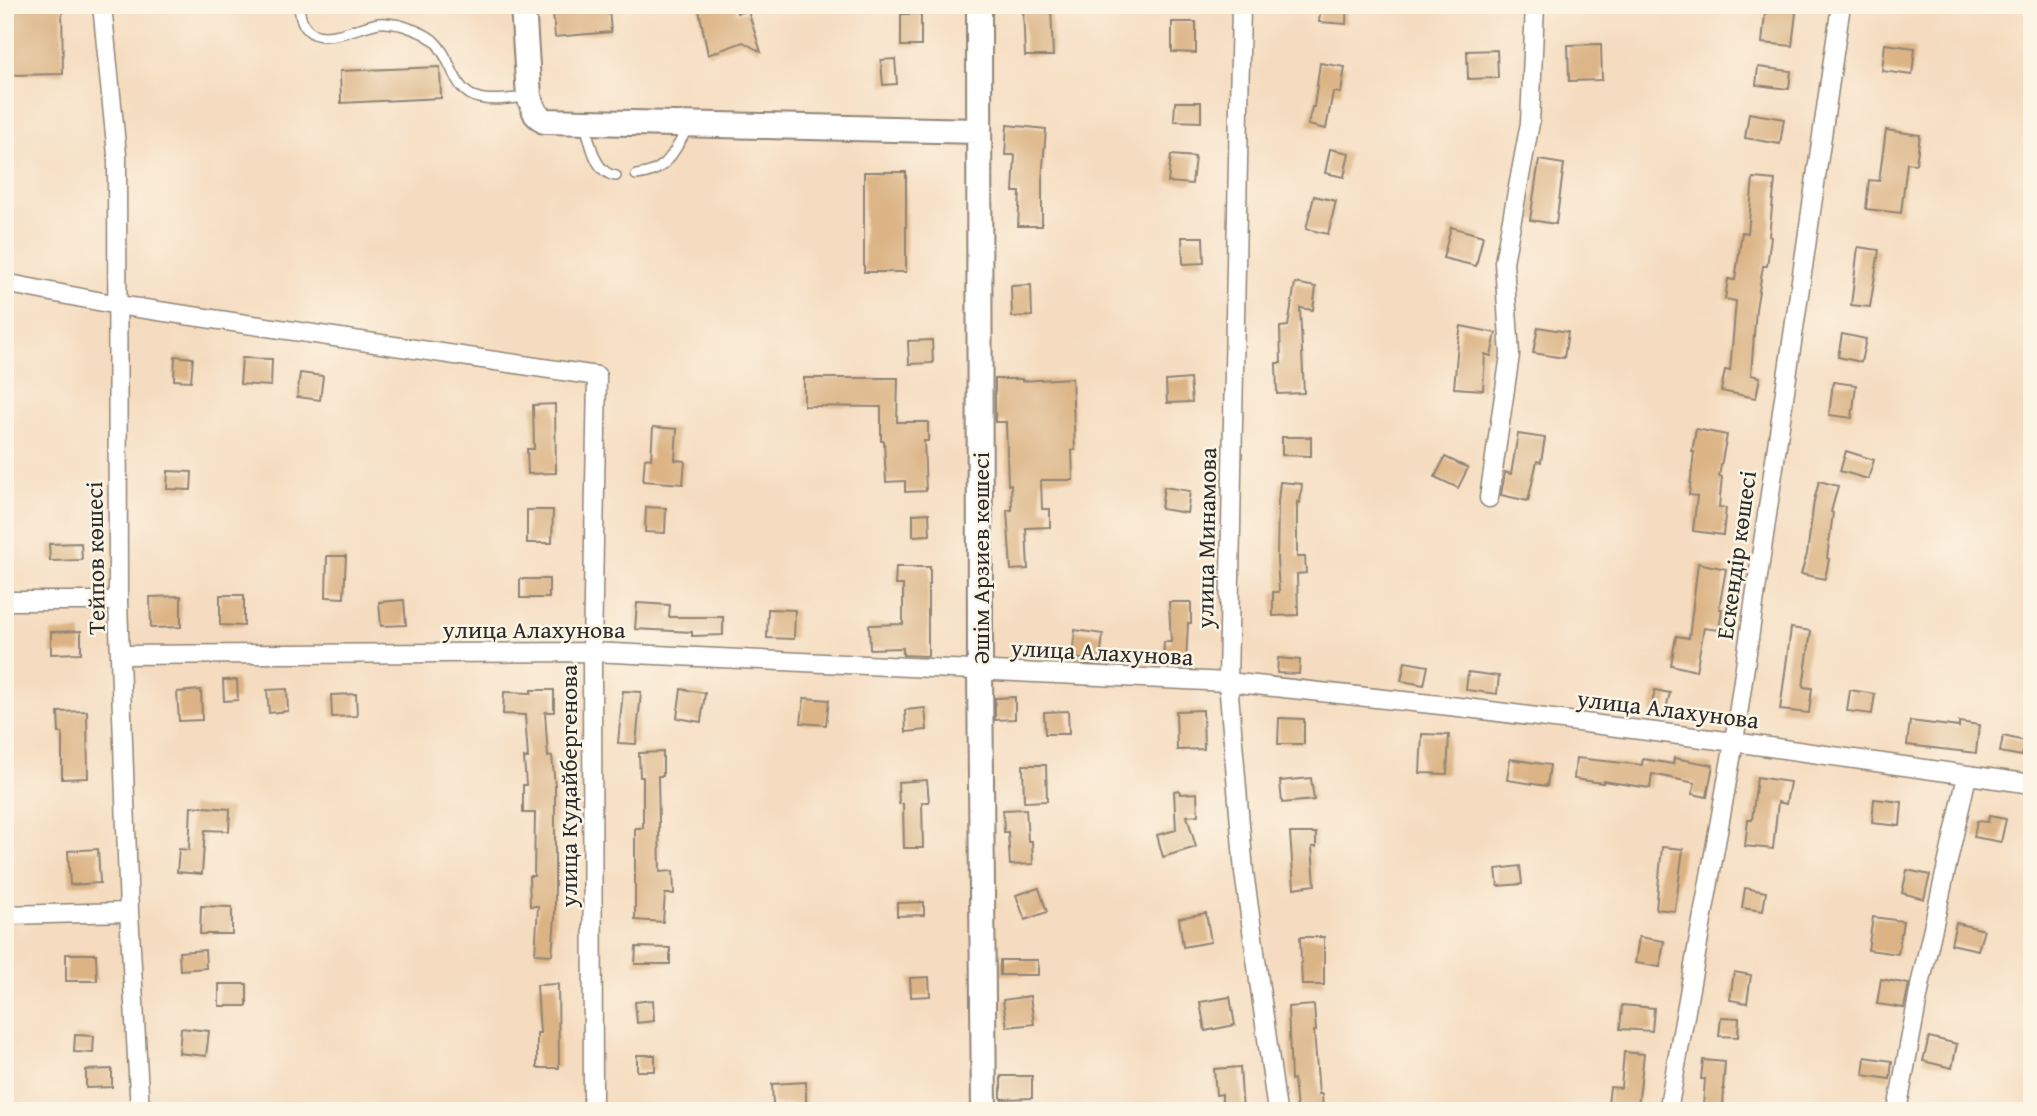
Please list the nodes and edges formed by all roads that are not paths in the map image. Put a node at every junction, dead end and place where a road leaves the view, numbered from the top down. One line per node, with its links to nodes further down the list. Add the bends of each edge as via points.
1 (102, 5): 15 (street, Тейпов көшесі, via 117,155)
2 (299, 5): 8 (lane, via 304,26 326,37 382,23 401,25 433,40 467,94)
3 (523, 5): 8 (main road)
4 (979, 5): 11 (main road, Әшім Арзиев көшесі)
5 (1241, 5): 22 (street, улица Минамова)
6 (1535, 5): 16 (street, via 1530,123 1504,262 1510,355)
7 (1841, 5): 23 (street, Ескендір көшесі)
8 (533, 106): 9 (main road, via 544,121)
9 (584, 122): 10 (main road); 13 (lane, via 597,163 604,173)
10 (691, 123): 11 (main road); 12 (lane, via 660,169)
11 (978, 131): 21 (main road, Әшім Арзиев көшесі)
12 (636, 175)
13 (616, 176)
14 (5, 283): 15 (street)
15 (118, 305): 18 (street, Тейпов көшесі); 19 (street, улица Кудайбергенова, via 597,376)
16 (1489, 498)
17 (5, 601): 18 (street)
18 (118, 601): 20 (street, Тейпов көшесі)
19 (592, 652): 20 (street, улица Алахунова); 21 (street, улица Алахунова); 29 (street, улица Кудайбергенова)
20 (121, 655): 26 (street, Тейпов көшесі)
21 (980, 671): 22 (street, улица Алахунова); 30 (main road, Әшім Арзиев көшесі)
22 (1228, 682): 23 (street, улица Алахунова); 31 (street, улица Минамова, via 1244,872)
23 (1734, 742): 24 (street, улица Алахунова); 32 (street, Ескендір көшесі)
24 (1967, 776): 25 (street, улица Алахунова); 33 (street)
25 (2032, 784)
26 (129, 912): 27 (street); 28 (street, Тейпов көшесі)
27 (5, 915)
28 (140, 1111)
29 (593, 1111)
30 (984, 1111)
31 (1277, 1111)
32 (1668, 1111)
33 (1897, 1111)

